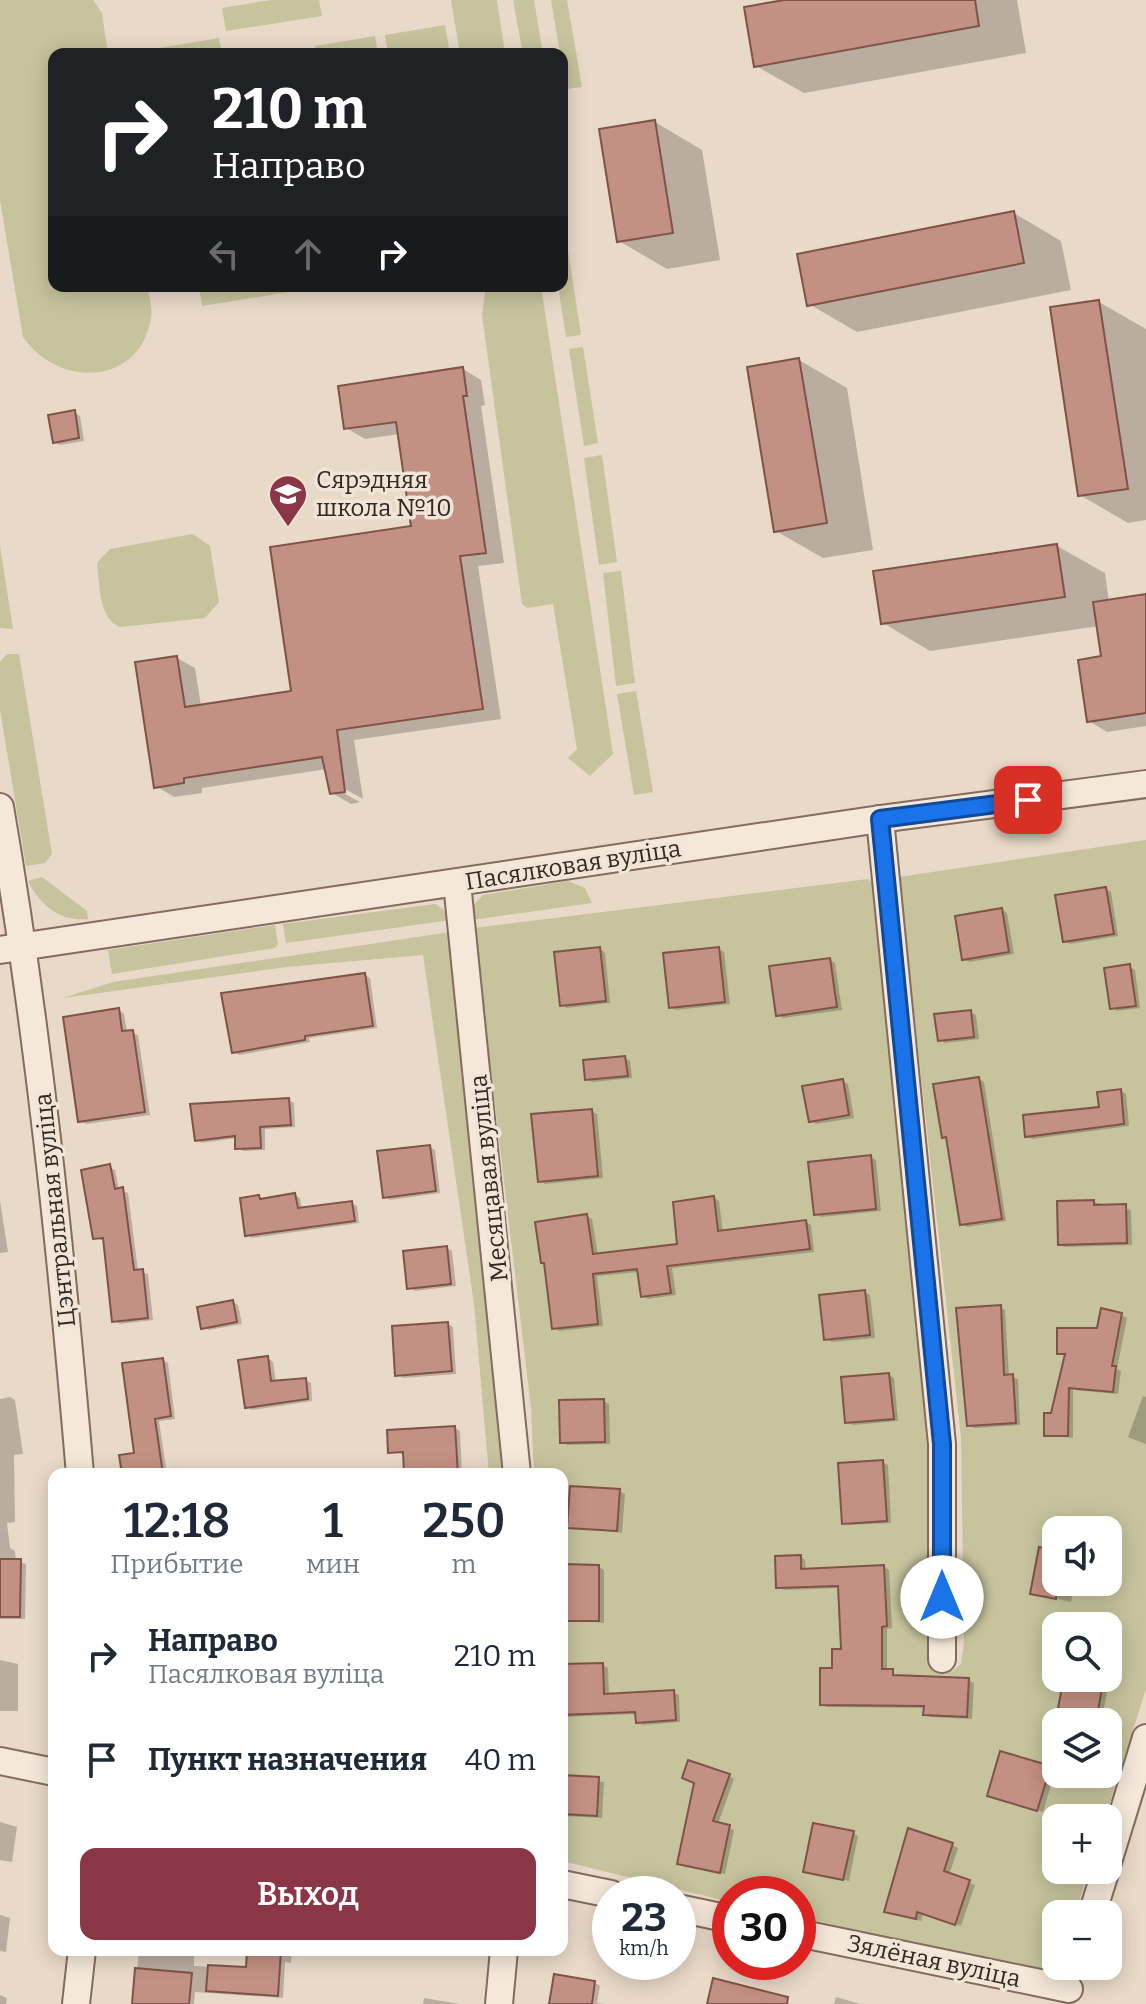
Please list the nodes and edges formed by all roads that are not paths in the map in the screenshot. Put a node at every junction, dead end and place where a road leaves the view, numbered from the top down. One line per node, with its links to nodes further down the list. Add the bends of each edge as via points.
1 (1146, 784): 3 (street, Пасялковая вуліца)
2 (0, 807): 5 (street, Цэнтральная вуліца)
3 (880, 819): 4 (street, Пасялковая вуліца); 8 (street, via 942,1444)
4 (457, 883): 5 (street, Пасялковая вуліца); 7 (street, Месяцавая вуліца)
5 (12, 948): 6 (street, Цэнтральная вуліца, via 63,1272)
6 (79, 1468)
7 (516, 1468)
8 (942, 1659)
9 (1146, 1738): 12 (street)
10 (0, 1761): 11 (street)
11 (48, 1771)
12 (1122, 1816)
13 (568, 1885): 14 (street)
14 (592, 1890)
15 (816, 1937): 18 (street, Зялёная вуліца)
16 (81, 1956): 19 (street)
17 (503, 1956): 20 (street)
18 (1070, 1986)
19 (76, 2004)
20 (499, 2004)

